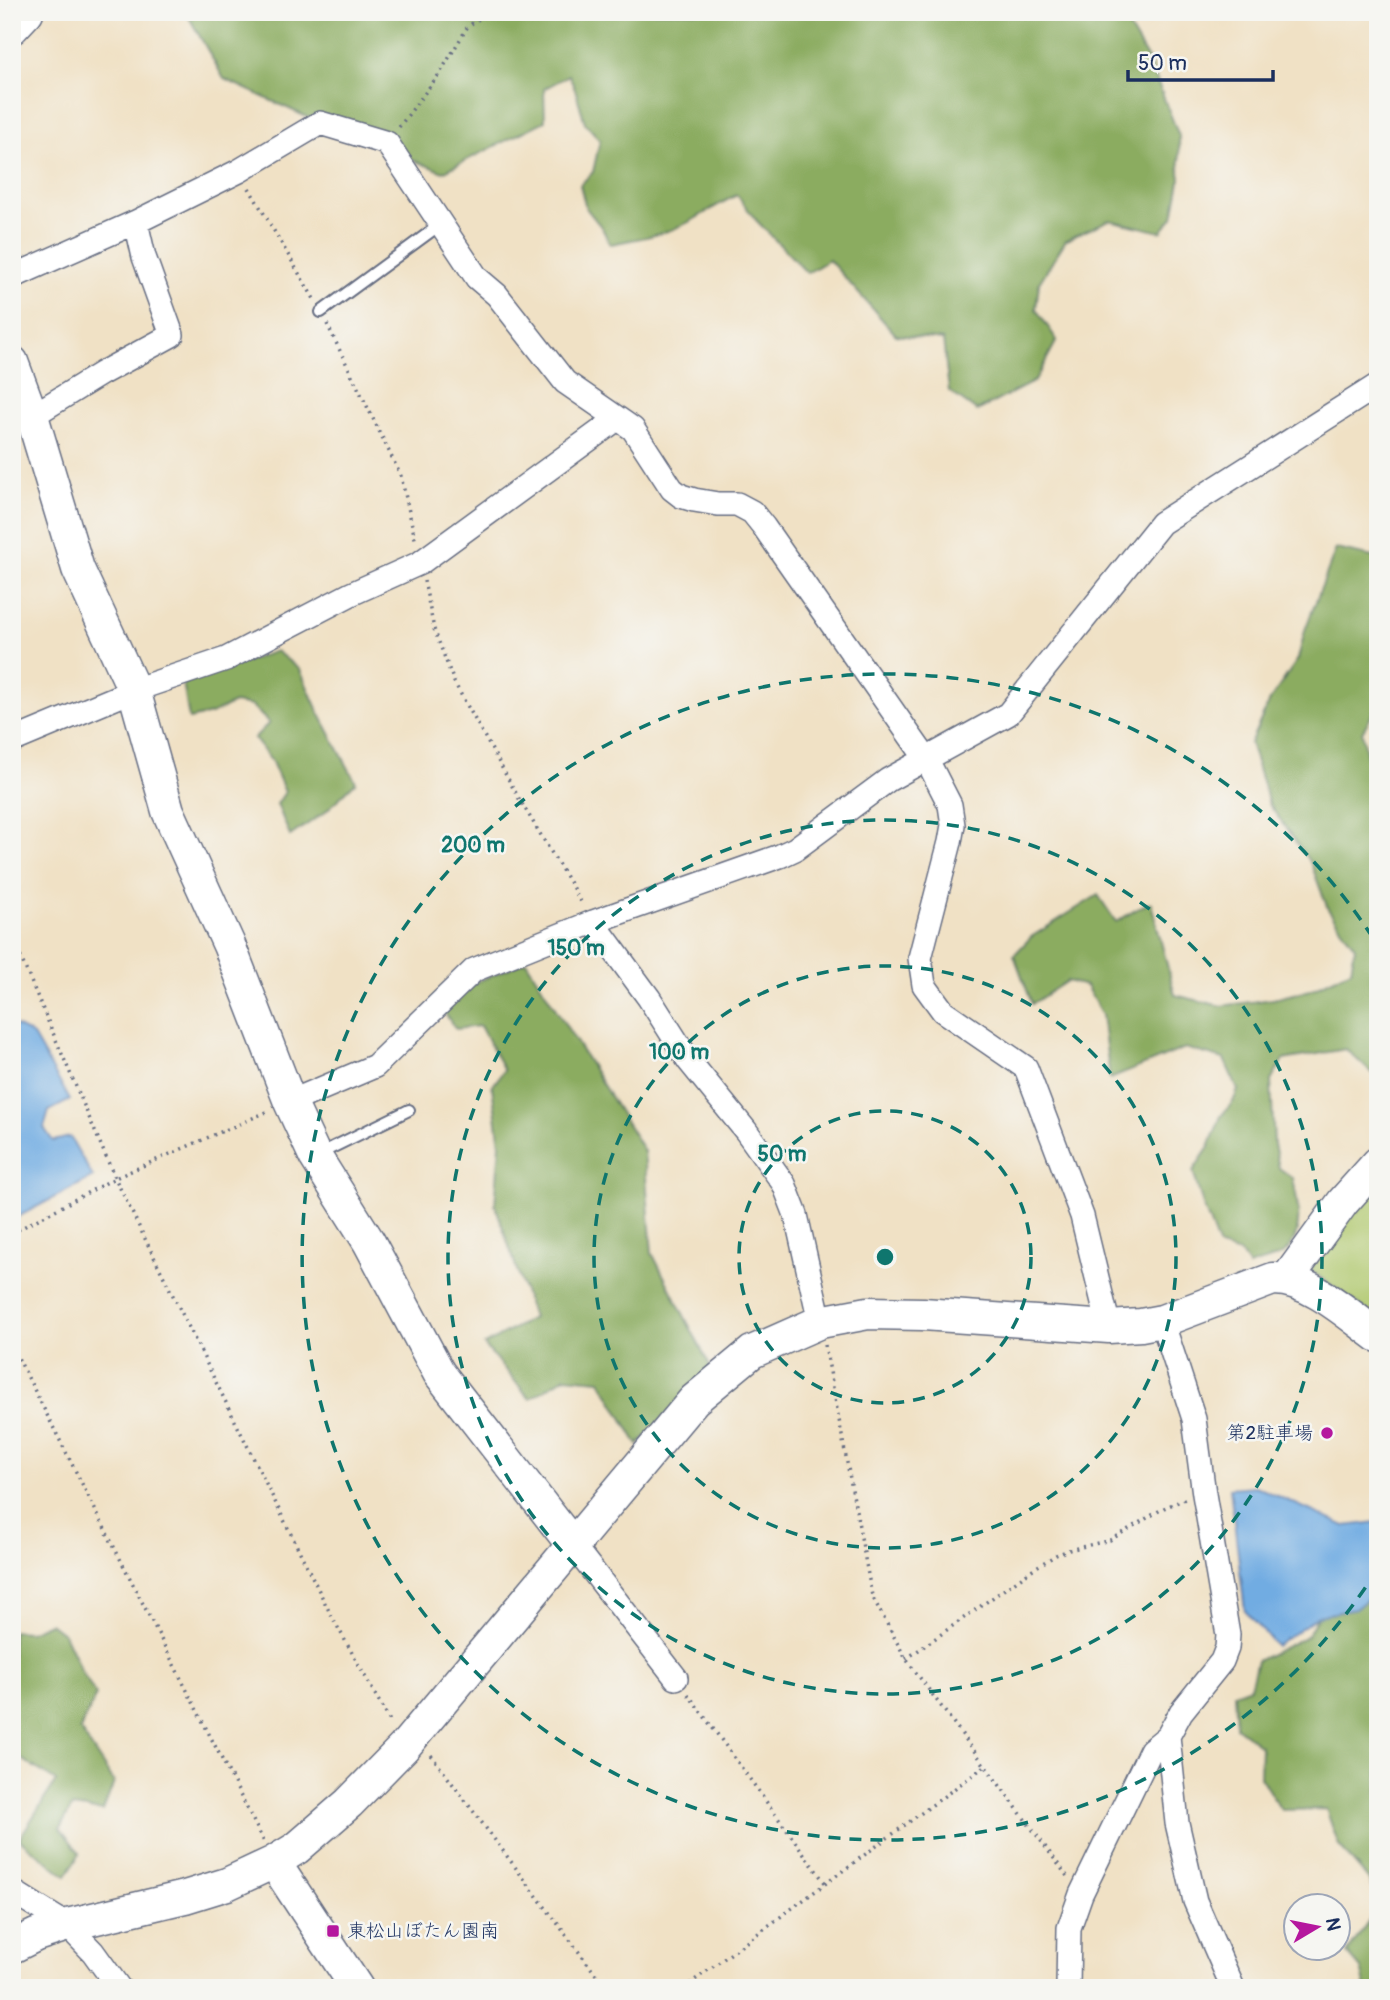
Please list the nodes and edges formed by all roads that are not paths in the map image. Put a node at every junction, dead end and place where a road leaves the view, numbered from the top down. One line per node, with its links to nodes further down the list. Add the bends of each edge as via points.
1 (27, 12): 2 (street)
2 (12, 28)
3 (136, 222): 4 (street, via 239,171 320,123 387,144); 5 (street); 9 (street, via 172,335)
4 (441, 225): 6 (lane); 10 (street, via 477,278 497,295 565,382)
5 (12, 278)
6 (321, 312)
7 (12, 362): 9 (street)
8 (1378, 385): 13 (street, via 1161,523 1008,714)
9 (32, 416): 11 (street, via 78,569)
10 (617, 419): 11 (street, via 420,563 226,659); 13 (street, via 633,429 681,496 737,504 752,512)
11 (134, 690): 12 (street); 15 (street, via 168,811 229,945)
12 (12, 741)
13 (927, 760): 14 (street, via 888,780 795,849); 22 (street, via 950,805 953,825 920,958 924,985 943,1011 1026,1068 1082,1216)
14 (593, 922): 15 (street, via 474,970 375,1066); 21 (street, via 689,1061 784,1184 796,1215)
15 (290, 1102): 17 (street)
16 (409, 1110): 17 (lane)
17 (315, 1156): 24 (street, via 369,1242 439,1373)
18 (1378, 1163): 19 (street, via 1350,1193)
19 (1287, 1279): 20 (street, via 1273,1279); 23 (street, via 1321,1295)
20 (1162, 1321): 22 (street); 26 (street, via 1194,1419 1228,1634 1222,1661)
21 (820, 1322): 22 (street, via 896,1313); 24 (street, via 752,1352 694,1400)
22 (1109, 1327)
23 (1378, 1336)
24 (572, 1544): 25 (street); 27 (street, via 410,1740 349,1803)
25 (677, 1678)
26 (1168, 1736): 33 (street, via 1151,1750 1081,1894 1069,1928); 34 (street, via 1177,1823 1195,1901)
27 (274, 1862): 29 (street, via 185,1897); 32 (street)
28 (12, 1891): 29 (street)
29 (66, 1926): 30 (street); 31 (street, via 93,1952)
30 (12, 1947)
31 (119, 1988)
32 (357, 1988)
33 (1068, 1988)
34 (1233, 1988)

